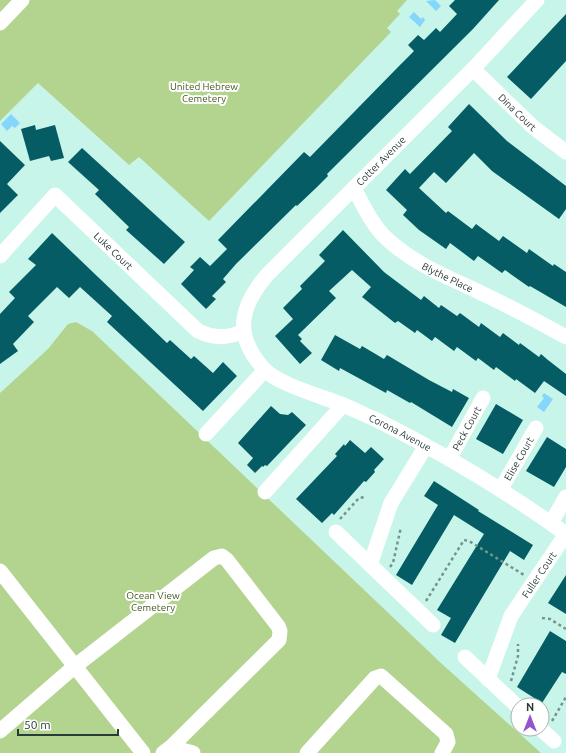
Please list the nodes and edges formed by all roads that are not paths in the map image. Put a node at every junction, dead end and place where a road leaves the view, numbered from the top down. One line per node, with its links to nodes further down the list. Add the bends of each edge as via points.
1 (22, 0): 3 (street)
2 (537, 0): 4 (street, Cotter Avenue)
3 (0, 23)
4 (473, 69): 5 (street, Dina Court, via 533,127); 6 (street, Cotter Avenue)
5 (566, 152)
6 (354, 188): 8 (street, Cotter Avenue, via 258,286 250,299); 9 (street, Blythe Place, via 386,238 405,254 425,267)
7 (0, 256): 8 (street, Luke Court, via 55,195 198,331 222,337 233,336)
8 (243, 331): 10 (street, Corona Avenue, via 248,346)
9 (566, 336)
10 (265, 370): 12 (street, Corona Avenue, via 286,383); 14 (street)
11 (483, 398): 16 (street, Peck Court)
12 (343, 405): 15 (street, Corona Avenue); 18 (street)
13 (536, 428): 17 (street, Elise Court)
14 (206, 434)
15 (426, 446): 16 (street, Corona Avenue); 23 (street, via 391,503)
16 (450, 458): 17 (street, Corona Avenue)
17 (501, 489): 20 (street, Corona Avenue)
18 (265, 492)
19 (566, 497): 20 (street)
20 (551, 523): 22 (street, Corona Avenue)
21 (337, 526): 23 (street)
22 (566, 534): 28 (street, Fuller Court, via 512,616)
23 (370, 565): 25 (street)
24 (0, 571): 27 (street)
25 (433, 625)
26 (465, 657): 28 (street)
27 (74, 667): 30 (street); 33 (street, via 214,558 224,557 278,626 279,640); 34 (street)
28 (488, 679): 29 (street)
29 (510, 700)
30 (0, 731)
31 (550, 733): 32 (street)
32 (554, 741)
33 (167, 750): 35 (street)
34 (143, 753)
35 (193, 753)
36 (307, 753): 37 (street, via 375,678 381,676 446,734 448,742)
37 (442, 753)

